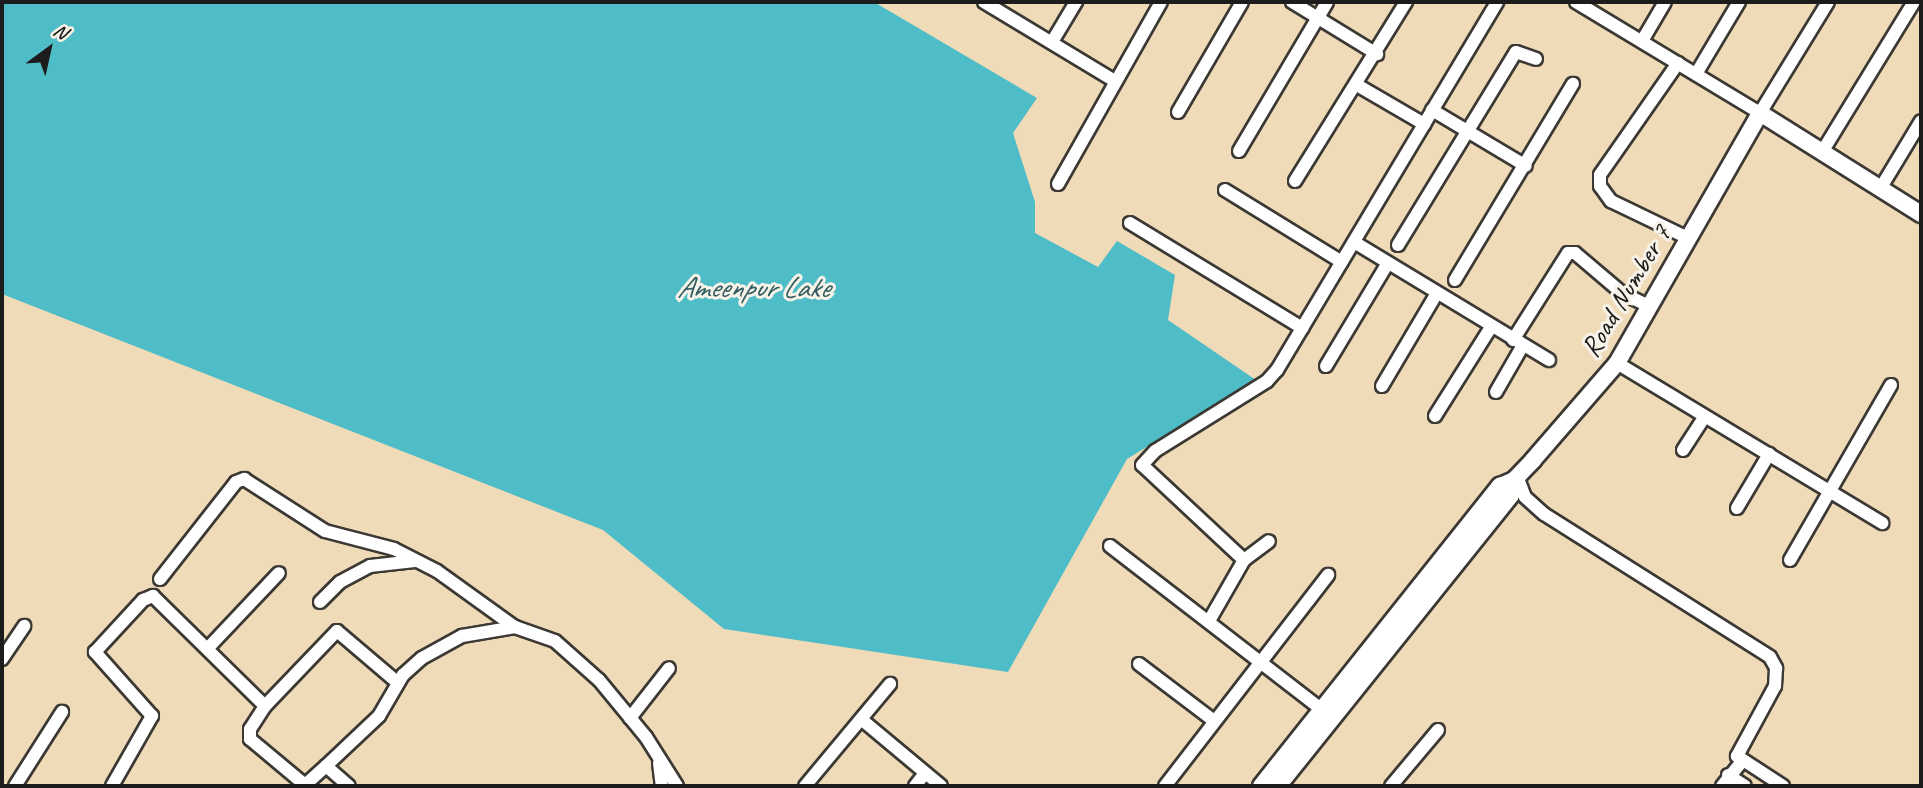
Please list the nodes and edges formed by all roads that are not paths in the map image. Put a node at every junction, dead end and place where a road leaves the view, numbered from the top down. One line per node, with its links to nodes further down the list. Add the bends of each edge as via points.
1 (1076, 2): 16 (street)
2 (1242, 2): 25 (street)
3 (1292, 2): 14 (street)
4 (1327, 2): 14 (street)
5 (1406, 2): 17 (street)
6 (1496, 2): 24 (street)
7 (1578, 2): 15 (street)
8 (1665, 2): 15 (street)
9 (1739, 2): 20 (street)
10 (1828, 2): 26 (street)
11 (1914, 2): 31 (street)
12 (989, 3): 16 (street)
13 (1155, 4): 21 (street)
14 (1318, 18): 17 (street); 30 (street)
15 (1642, 41): 19 (street)
16 (1052, 42): 21 (street)
17 (1377, 54): 23 (street)
18 (1536, 59): 29 (street, via 1516,52)
19 (1678, 63): 20 (street); 39 (street, via 1600,175 1600,186 1611,201)
20 (1696, 74): 26 (street)
21 (1115, 81): 34 (street)
22 (1573, 84): 32 (street)
23 (1357, 85): 28 (street); 33 (street)
24 (1433, 110): 28 (street); 29 (street)
25 (1178, 112)
26 (1760, 113): 31 (street); 39 (street, Road Number 7)
27 (1921, 121): 35 (street)
28 (1424, 124): 40 (street)
29 (1469, 132): 32 (street); 41 (street)
30 (1239, 151)
31 (1822, 152): 35 (street)
32 (1526, 166): 44 (street)
33 (1295, 181)
34 (1058, 184)
35 (1880, 189): 37 (street)
36 (1225, 190): 42 (street)
37 (1921, 214)
38 (1130, 223): 48 (street)
39 (1688, 238): 46 (street, Road Number 7)
40 (1354, 242): 42 (street); 43 (street)
41 (1398, 245)
42 (1342, 262): 48 (street)
43 (1388, 262): 45 (street); 52 (street)
44 (1455, 280)
45 (1437, 293): 47 (street); 54 (street)
46 (1649, 306): 49 (street, via 1622,293 1575,253 1567,253); 51 (street, Road Number 7)
47 (1490, 327): 49 (street); 56 (street)
48 (1302, 328): 66 (street, via 1267,381 1154,451 1142,465)
49 (1518, 343): 50 (street); 55 (street)
50 (1549, 360)
51 (1617, 363): 57 (street); 60 (street, Road Number 7)
52 (1326, 366)
53 (1891, 385): 61 (street)
54 (1382, 386)
55 (1496, 392)
56 (1435, 416)
57 (1705, 416): 58 (street); 59 (street)
58 (1683, 450)
59 (1769, 454): 61 (street); 62 (street)
60 (1516, 478): 85 (street, Road Number 7, via 1500,486); 90 (street, via 1525,497 1544,514 1770,657 1776,668 1775,686 1742,743 1737,756)
61 (1830, 491): 63 (street); 67 (street)
62 (1737, 508)
63 (1882, 523)
64 (1269, 541): 66 (street)
65 (1110, 546): 73 (street)
66 (1244, 560): 73 (street)
67 (1790, 560)
68 (418, 561): 71 (street, via 394,549 326,531 244,479 236,482); 72 (street, via 370,566 340,582); 75 (street)
69 (279, 573): 76 (street)
70 (1328, 575): 78 (street)
71 (160, 579)
72 (320, 602)
73 (1209, 621): 78 (street)
74 (24, 626): 77 (street)
75 (515, 627): 81 (street, via 462,636 422,658); 86 (street, via 555,641 599,680)
76 (208, 648): 83 (street); 95 (street, via 153,596 97,648 95,654 152,716)
77 (2, 659)
78 (1260, 660): 85 (street); 88 (street)
79 (1139, 664): 88 (street)
80 (669, 668): 86 (street)
81 (398, 683): 83 (street, via 337,631); 92 (street, via 379,716)
82 (890, 684): 87 (street)
83 (265, 706): 92 (street, via 250,729 250,740 305,785)
84 (62, 712): 96 (street)
85 (1327, 714): 104 (street, Road Number 7); 105 (street, Road Number 7)
86 (630, 718): 91 (street)
87 (862, 719): 93 (street); 100 (street)
88 (1214, 721): 103 (street)
89 (1438, 730): 106 (street)
90 (1743, 760): 94 (street); 108 (street)
91 (659, 762): 98 (street); 99 (street)
92 (326, 766): 97 (street)
93 (925, 774): 101 (street); 102 (street)
94 (1725, 781): 107 (street)
95 (115, 785)
96 (15, 786)
97 (349, 786)
98 (662, 786)
99 (677, 786)
100 (805, 786)
101 (915, 786)
102 (941, 786)
103 (1165, 786)
104 (1261, 786)
105 (1278, 786)
106 (1391, 786)
107 (1745, 786)
108 (1783, 786)

